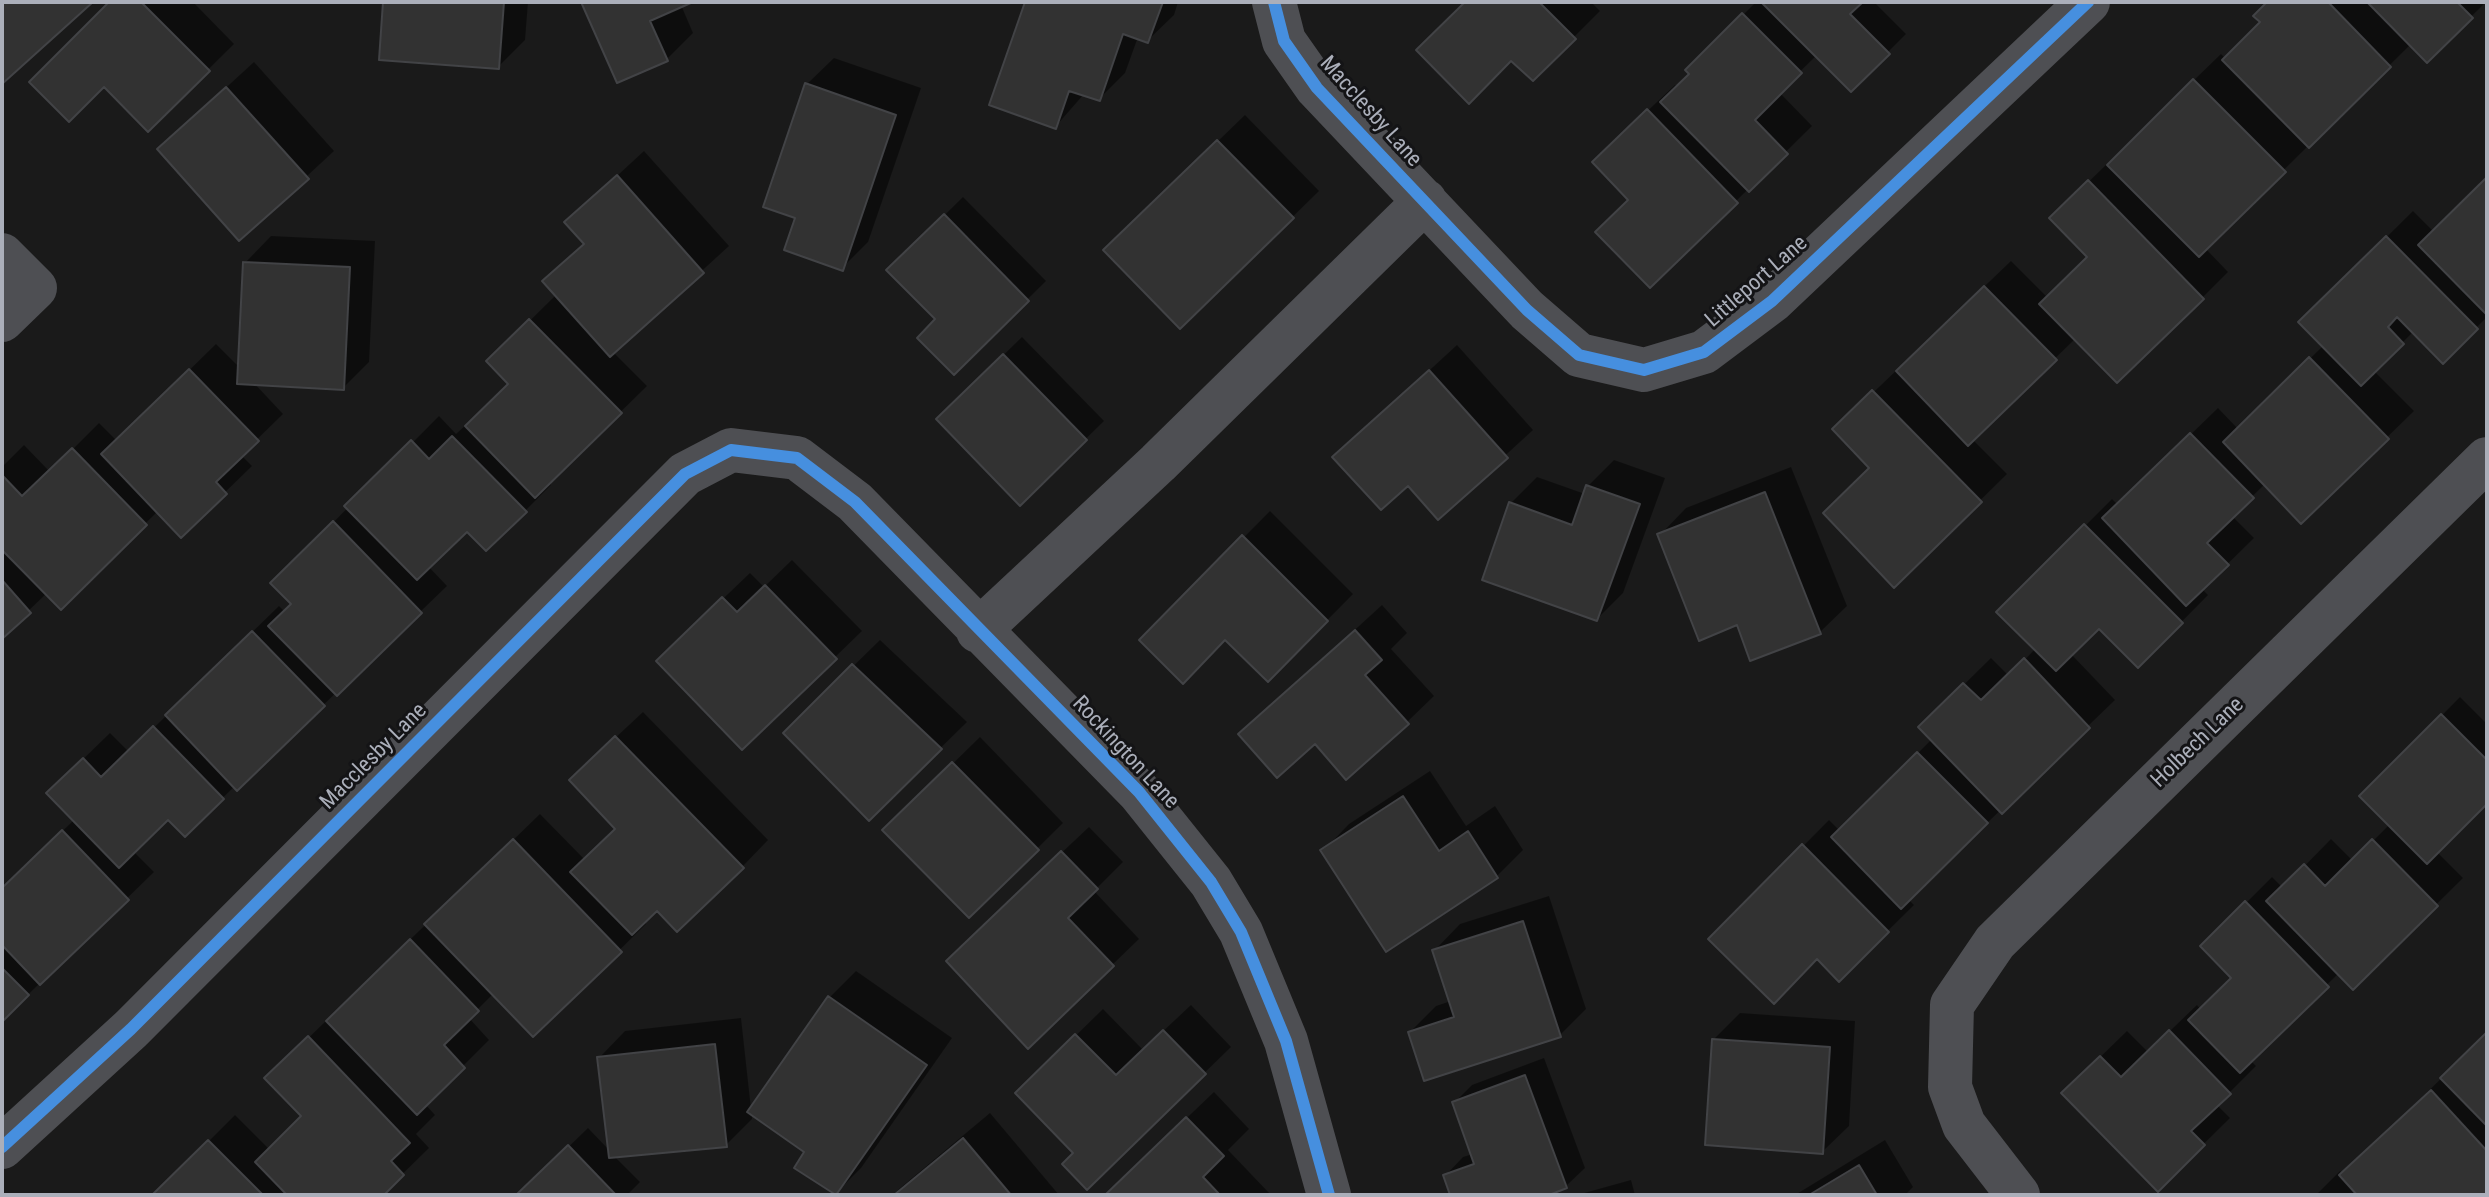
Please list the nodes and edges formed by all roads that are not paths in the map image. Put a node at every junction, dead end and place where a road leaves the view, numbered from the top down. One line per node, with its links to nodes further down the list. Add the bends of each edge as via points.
1 (1274, 2): 3 (street, Macclesby Lane, via 1284,41 1317,88)
2 (2088, 2): 3 (street, Littleport Lane, via 1772,301 1704,352 1689,357 1644,370 1579,355 1527,310)
3 (1425, 201): 8 (street)
4 (2, 255): 5 (street, via 35,288)
5 (2, 320)
6 (797, 458): 8 (street, Rockington Lane, via 855,502); 9 (street, Macclesby Lane, via 731,450 685,474 131,1029)
7 (2487, 459): 11 (street, Holbech Lane, via 1995,942 1952,1005 1950,1087 1964,1125)
8 (978, 631): 10 (street, Rockington Lane, via 1139,792 1211,882 1266,985)
9 (2, 1147)
10 (1329, 1195)
11 (2018, 1195)

